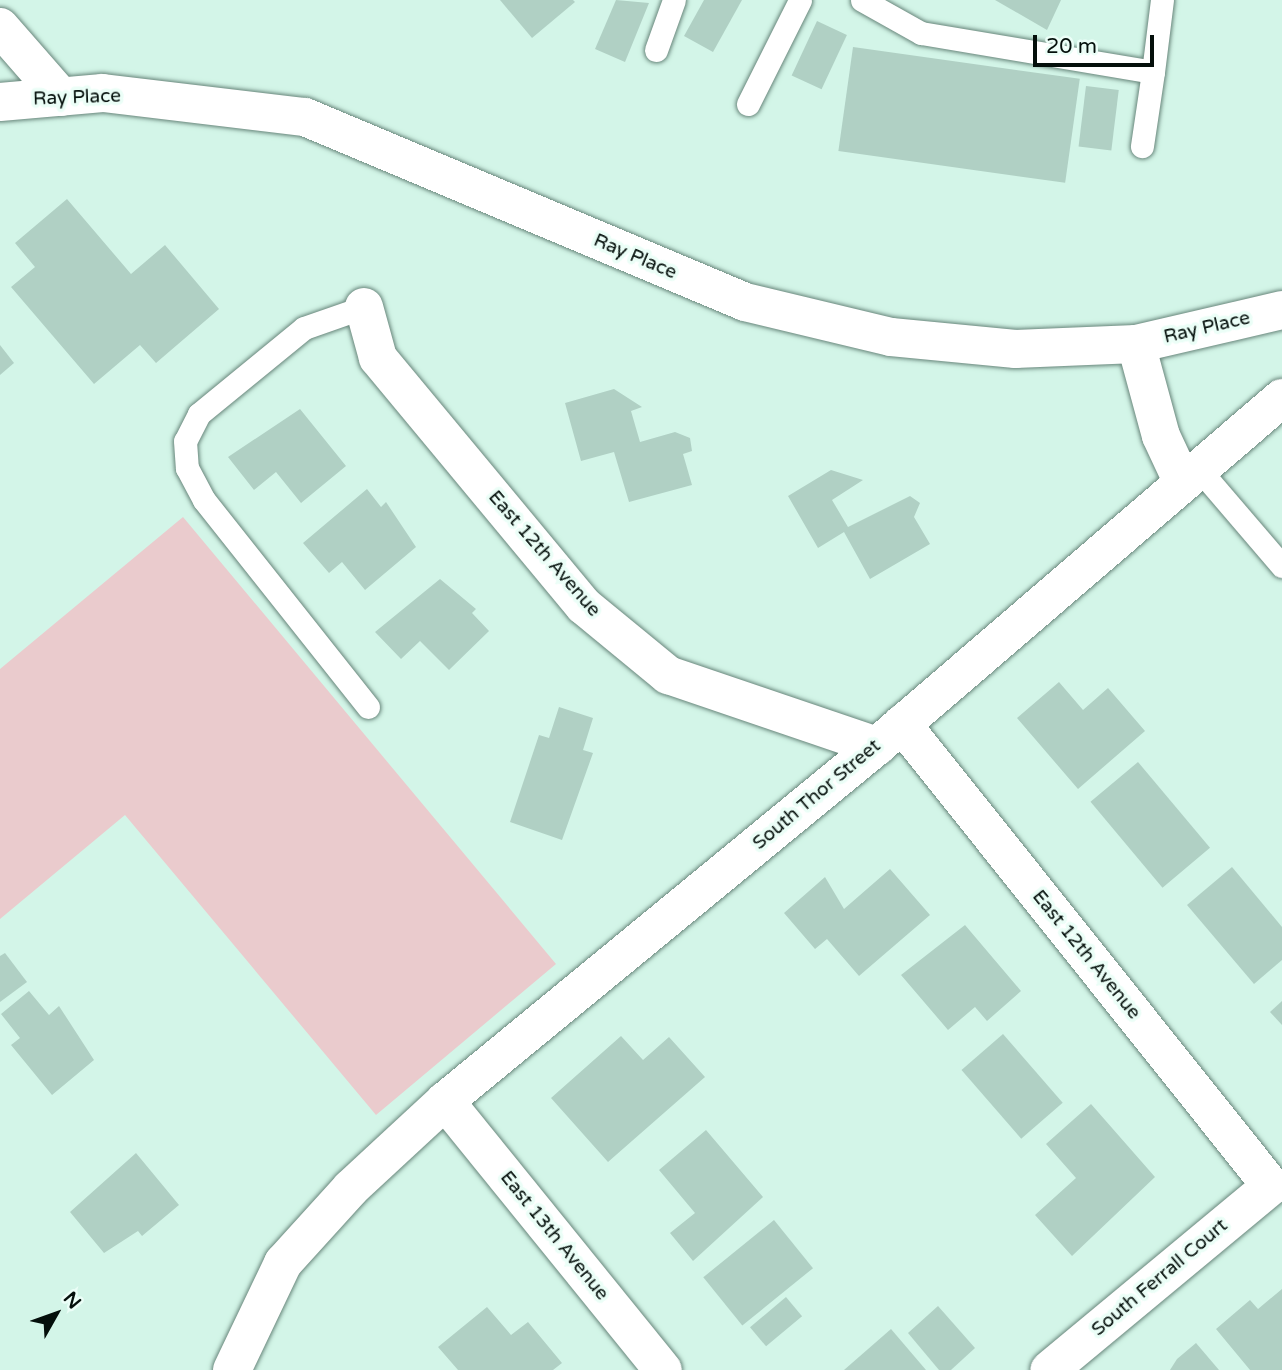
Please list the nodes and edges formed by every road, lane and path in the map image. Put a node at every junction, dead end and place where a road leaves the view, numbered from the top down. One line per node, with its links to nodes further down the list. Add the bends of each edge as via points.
1 (674, 0): 6 (lane)
2 (800, 0): 10 (lane)
3 (862, 0): 7 (lane, via 921,33)
4 (1162, 0): 7 (lane)
5 (0, 27): 8 (street)
6 (656, 50)
7 (1153, 72): 11 (lane)
8 (61, 97): 9 (street, Ray Place); 14 (street, Ray Place, via 103,93 305,117 745,302 891,337 1015,349)
9 (0, 102)
10 (748, 104)
11 (1142, 146)
12 (364, 307): 18 (lane, via 295,335 199,414 185,441 187,468 204,500); 19 (street, East 12th Avenue, via 378,358 584,606 667,675)
13 (1282, 310): 14 (street, Ray Place)
14 (1136, 344): 16 (street, via 1161,436)
15 (1282, 398): 16 (street, South Thor Street)
16 (1190, 475): 17 (lane); 19 (street, South Thor Street)
17 (1277, 551)
18 (368, 707)
19 (889, 735): 20 (street, South Thor Street); 21 (street, East 12th Avenue)
20 (445, 1101): 22 (street, South Thor Street, via 351,1188 283,1263); 23 (street, East 13th Avenue)
21 (1271, 1186): 24 (street, South Ferrall Court)
22 (232, 1370)
23 (663, 1370)
24 (1049, 1370)

